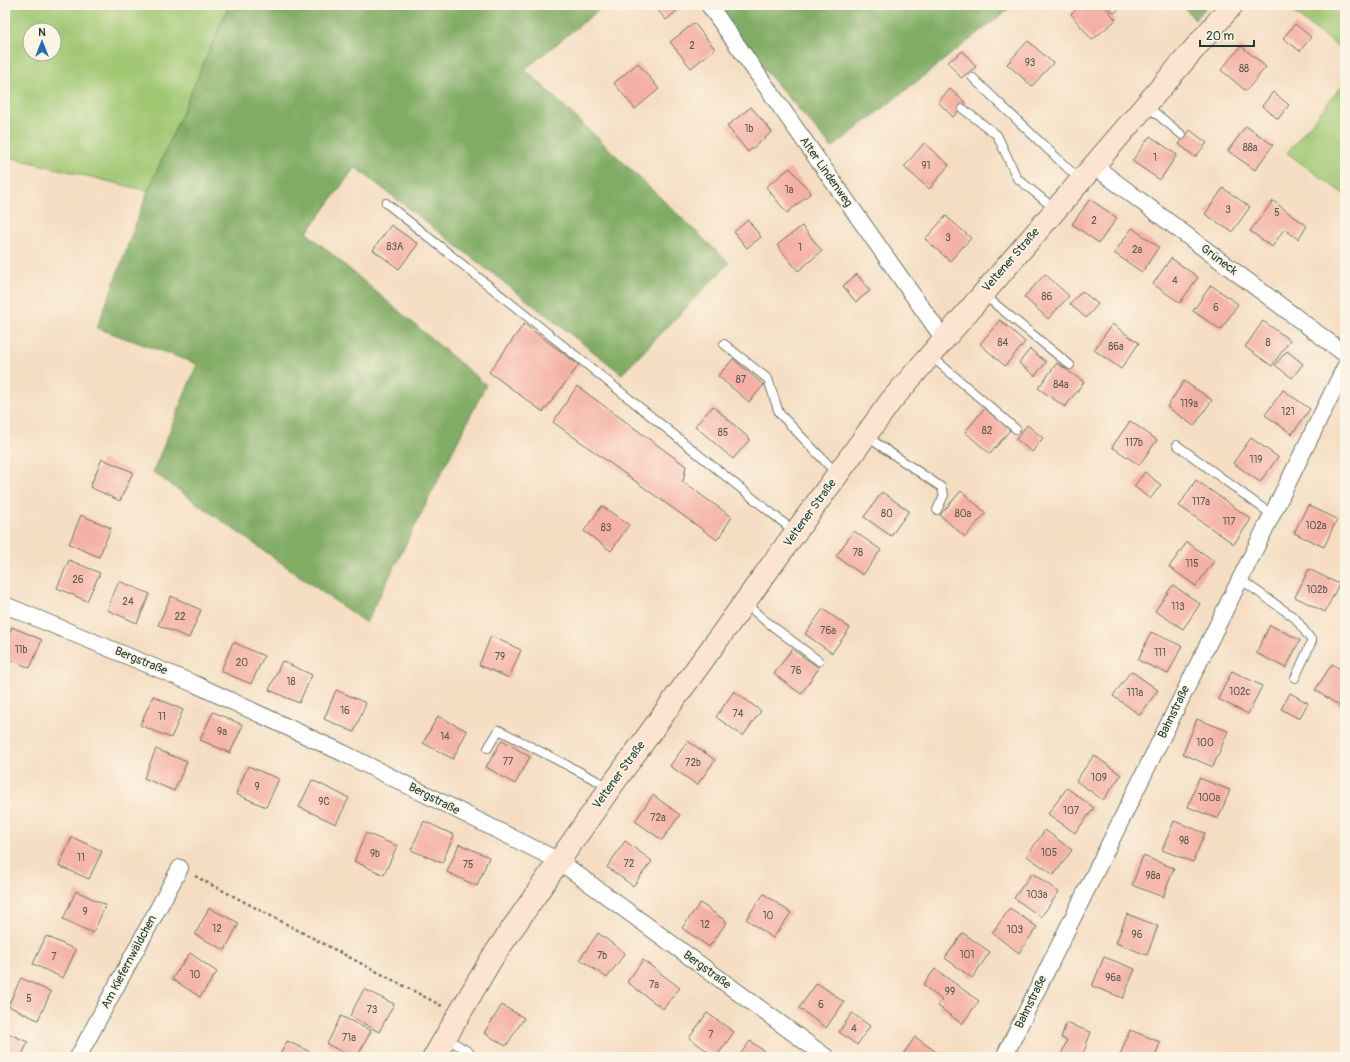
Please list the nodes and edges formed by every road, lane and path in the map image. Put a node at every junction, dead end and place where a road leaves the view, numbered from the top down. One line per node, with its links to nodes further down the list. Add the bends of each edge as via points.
1 (709, 5): 11 (street, Alter Lindenweg)
2 (1232, 5): 4 (main road, Veltener Straße)
3 (973, 78): 7 (lane)
4 (1147, 105): 6 (lane); 7 (main road, Veltener Straße)
5 (963, 109): 9 (lane, via 997,136 1017,178)
6 (1182, 135)
7 (1087, 173): 9 (main road, Veltener Straße); 13 (street, Grüneck)
8 (386, 203): 23 (lane)
9 (1055, 209): 10 (main road, Veltener Straße)
10 (982, 294): 11 (main road, Veltener Straße); 15 (lane)
11 (944, 338): 14 (main road, Veltener Straße)
12 (724, 344): 20 (lane, via 768,379 779,413)
13 (1345, 354)
14 (930, 355): 17 (lane); 18 (main road, Veltener Straße)
15 (1070, 365)
16 (1345, 367): 22 (street, Bahnstraße)
17 (1016, 429)
18 (866, 435): 20 (main road, Veltener Straße); 21 (lane, via 941,487 944,495)
19 (1177, 445): 22 (lane)
20 (837, 474): 23 (main road, Veltener Straße)
21 (936, 510)
22 (1272, 515): 24 (street, Bahnstraße)
23 (796, 532): 25 (main road, Veltener Straße)
24 (1240, 579): 28 (lane, via 1295,618 1312,642); 39 (street, Bahnstraße)
25 (744, 603): 27 (lane); 30 (main road, Veltener Straße)
26 (5, 605): 31 (street, Bergstraße, via 197,684)
27 (819, 661)
28 (1295, 678)
29 (488, 748): 30 (lane, via 499,730)
30 (610, 788): 31 (main road, Veltener Straße)
31 (559, 861): 33 (main road, Veltener Straße, via 492,958); 38 (street, Bergstraße)
32 (180, 868): 33 (path); 35 (street, Am Kiefernwäldchen)
33 (458, 1015): 34 (main road, Veltener Straße)
34 (445, 1037): 36 (main road, Veltener Straße); 37 (lane)
35 (78, 1057)
36 (434, 1057)
37 (473, 1057)
38 (826, 1057)
39 (1004, 1057)

